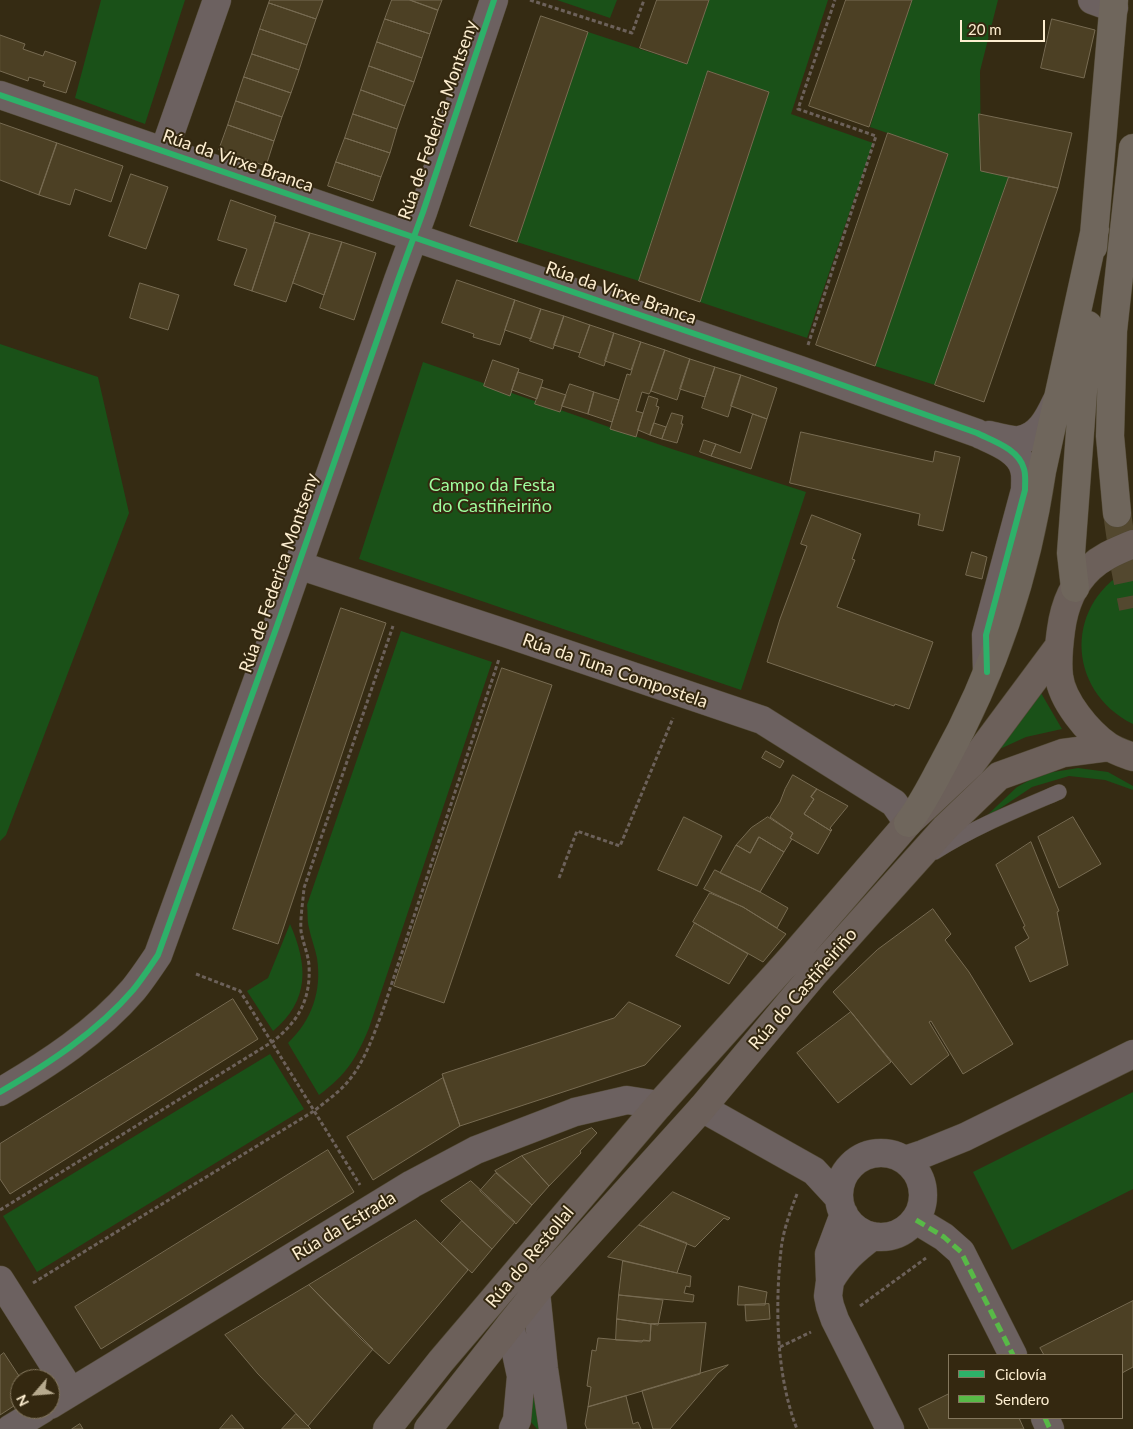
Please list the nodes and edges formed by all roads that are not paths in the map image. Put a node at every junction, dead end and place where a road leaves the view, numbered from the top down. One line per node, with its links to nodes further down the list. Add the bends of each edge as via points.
1 (217, 0): 6 (street)
2 (494, 0): 8 (street, Rúa de Federica Montseny)
3 (1107, 3): 7 (highway)
4 (0, 94): 6 (street, Rúa da Virxe Branca)
5 (1133, 148): 11 (highway, via 1113,331 1110,436)
6 (164, 151): 8 (street, Rúa da Virxe Branca)
7 (1094, 229): 9 (highway); 14 (highway, via 1071,553)
8 (413, 238): 10 (street, Rúa da Virxe Branca); 13 (street, Rúa de Federica Montseny)
9 (1059, 396): 10 (street, Rúa da Virxe Branca, via 1036,433 1018,440); 16 (highway, via 1036,510 1011,606)
10 (976, 433): 16 (street, Rúa da Virxe Branca, via 1004,446 1024,468 1025,490 986,635)
11 (1117, 513)
12 (1133, 544): 14 (main road, Rúa do Castiñeiriño, via 1106,555 1089,569)
13 (298, 565): 19 (street, Rúa da Tuna Compostela, via 762,720 894,803); 22 (street, Rúa de Federica Montseny, via 158,955 134,989 107,1016 49,1062)
14 (1075, 588): 15 (main road, Rúa do Castiñeiriño, via 1062,621)
15 (1059, 646): 17 (main road, Rúa do Castiñeiriño, via 1059,677 1069,704 1086,728); 19 (main road, Rúa do Castiñeiriño, via 972,764)
16 (987, 672): 19 (highway, via 965,725)
17 (1125, 755): 20 (main road, Rúa do Castiñeiriño, via 1063,753 999,776)
18 (1059, 792): 20 (lane, via 954,840)
19 (908, 823): 23 (main road, Rúa do Castiñeiriño)
20 (905, 872): 24 (main road, Rúa do Castiñeiriño, via 813,975)
21 (1133, 1054): 25 (street)
22 (0, 1092)
23 (660, 1105): 39 (street, Rúa da Estrada, via 627,1100 575,1112 476,1150 412,1184); 41 (main road, Rúa do Restollal)
24 (702, 1108): 28 (street); 35 (main road, Rúa do Castiñeiriño)
25 (965, 1137): 26 (street); 29 (street, via 935,1168)
26 (905, 1160): 27 (street, via 877,1152 862,1157); 29 (street, via 916,1170)
27 (849, 1167): 28 (street); 30 (street, via 839,1187)
28 (807, 1180): 30 (street)
29 (923, 1188): 31 (street, via 922,1208)
30 (841, 1206): 32 (street, via 854,1227); 34 (street, via 829,1254)
31 (916, 1220): 32 (street, via 893,1236); 37 (street, via 961,1252)
32 (873, 1236): 34 (street, via 840,1264)
33 (0, 1280): 38 (street)
34 (830, 1281): 47 (street, via 828,1296 835,1320)
35 (536, 1292): 36 (main road, Rúa do Restollal); 46 (street)
36 (510, 1325): 44 (main road, Rúa do Restollal); 45 (street, Rúa do Restollal, via 521,1376 517,1420)
37 (1012, 1354)
38 (45, 1369)
39 (60, 1398)
40 (26, 1419): 42 (street)
41 (394, 1419): 43 (street, Rúa do Restollal)
42 (10, 1429)
43 (380, 1429)
44 (428, 1429)
45 (513, 1429)
46 (553, 1429)
47 (890, 1429)

